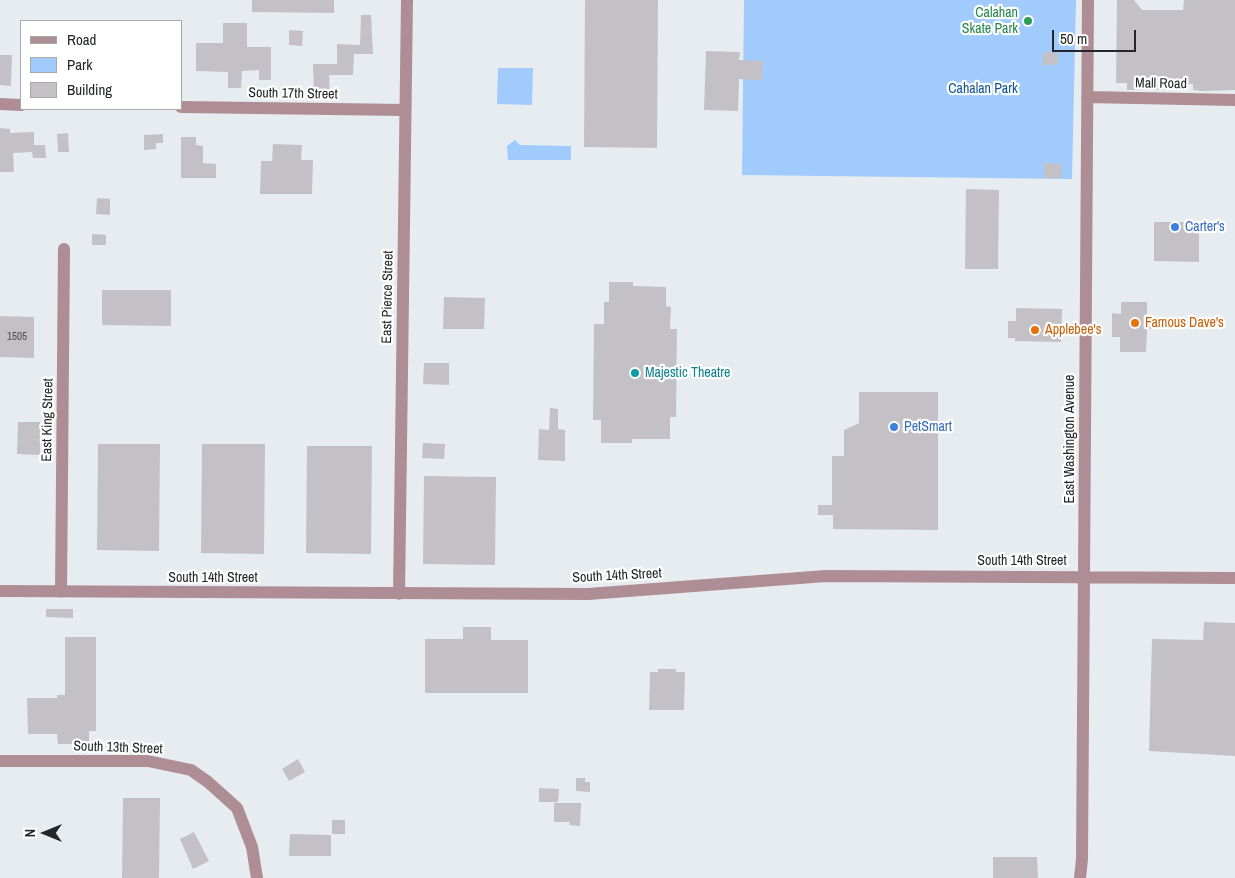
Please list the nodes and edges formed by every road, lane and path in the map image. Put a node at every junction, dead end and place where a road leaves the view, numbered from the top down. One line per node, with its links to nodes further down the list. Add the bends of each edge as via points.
1 (407, 0): 8 (street, East Pierce Street)
2 (1088, 0): 3 (street, East Washington Avenue)
3 (1087, 97): 4 (street, Mall Road); 10 (street, East Washington Avenue)
4 (1235, 100)
5 (0, 104): 6 (street)
6 (20, 105)
7 (182, 107): 8 (street, South 17th Street)
8 (405, 110): 14 (street, East Pierce Street)
9 (64, 249): 13 (street, East King Street)
10 (1084, 576): 11 (street, South 14th Street); 14 (street, South 14th Street, via 826,576 588,594); 17 (street, East Washington Avenue)
11 (1235, 578)
12 (0, 591): 13 (street, South 14th Street)
13 (61, 592): 14 (street, South 14th Street)
14 (399, 594)
15 (0, 761): 16 (street, South 13th Street, via 148,761 191,770 236,808 252,847)
16 (257, 878)
17 (1080, 878)

